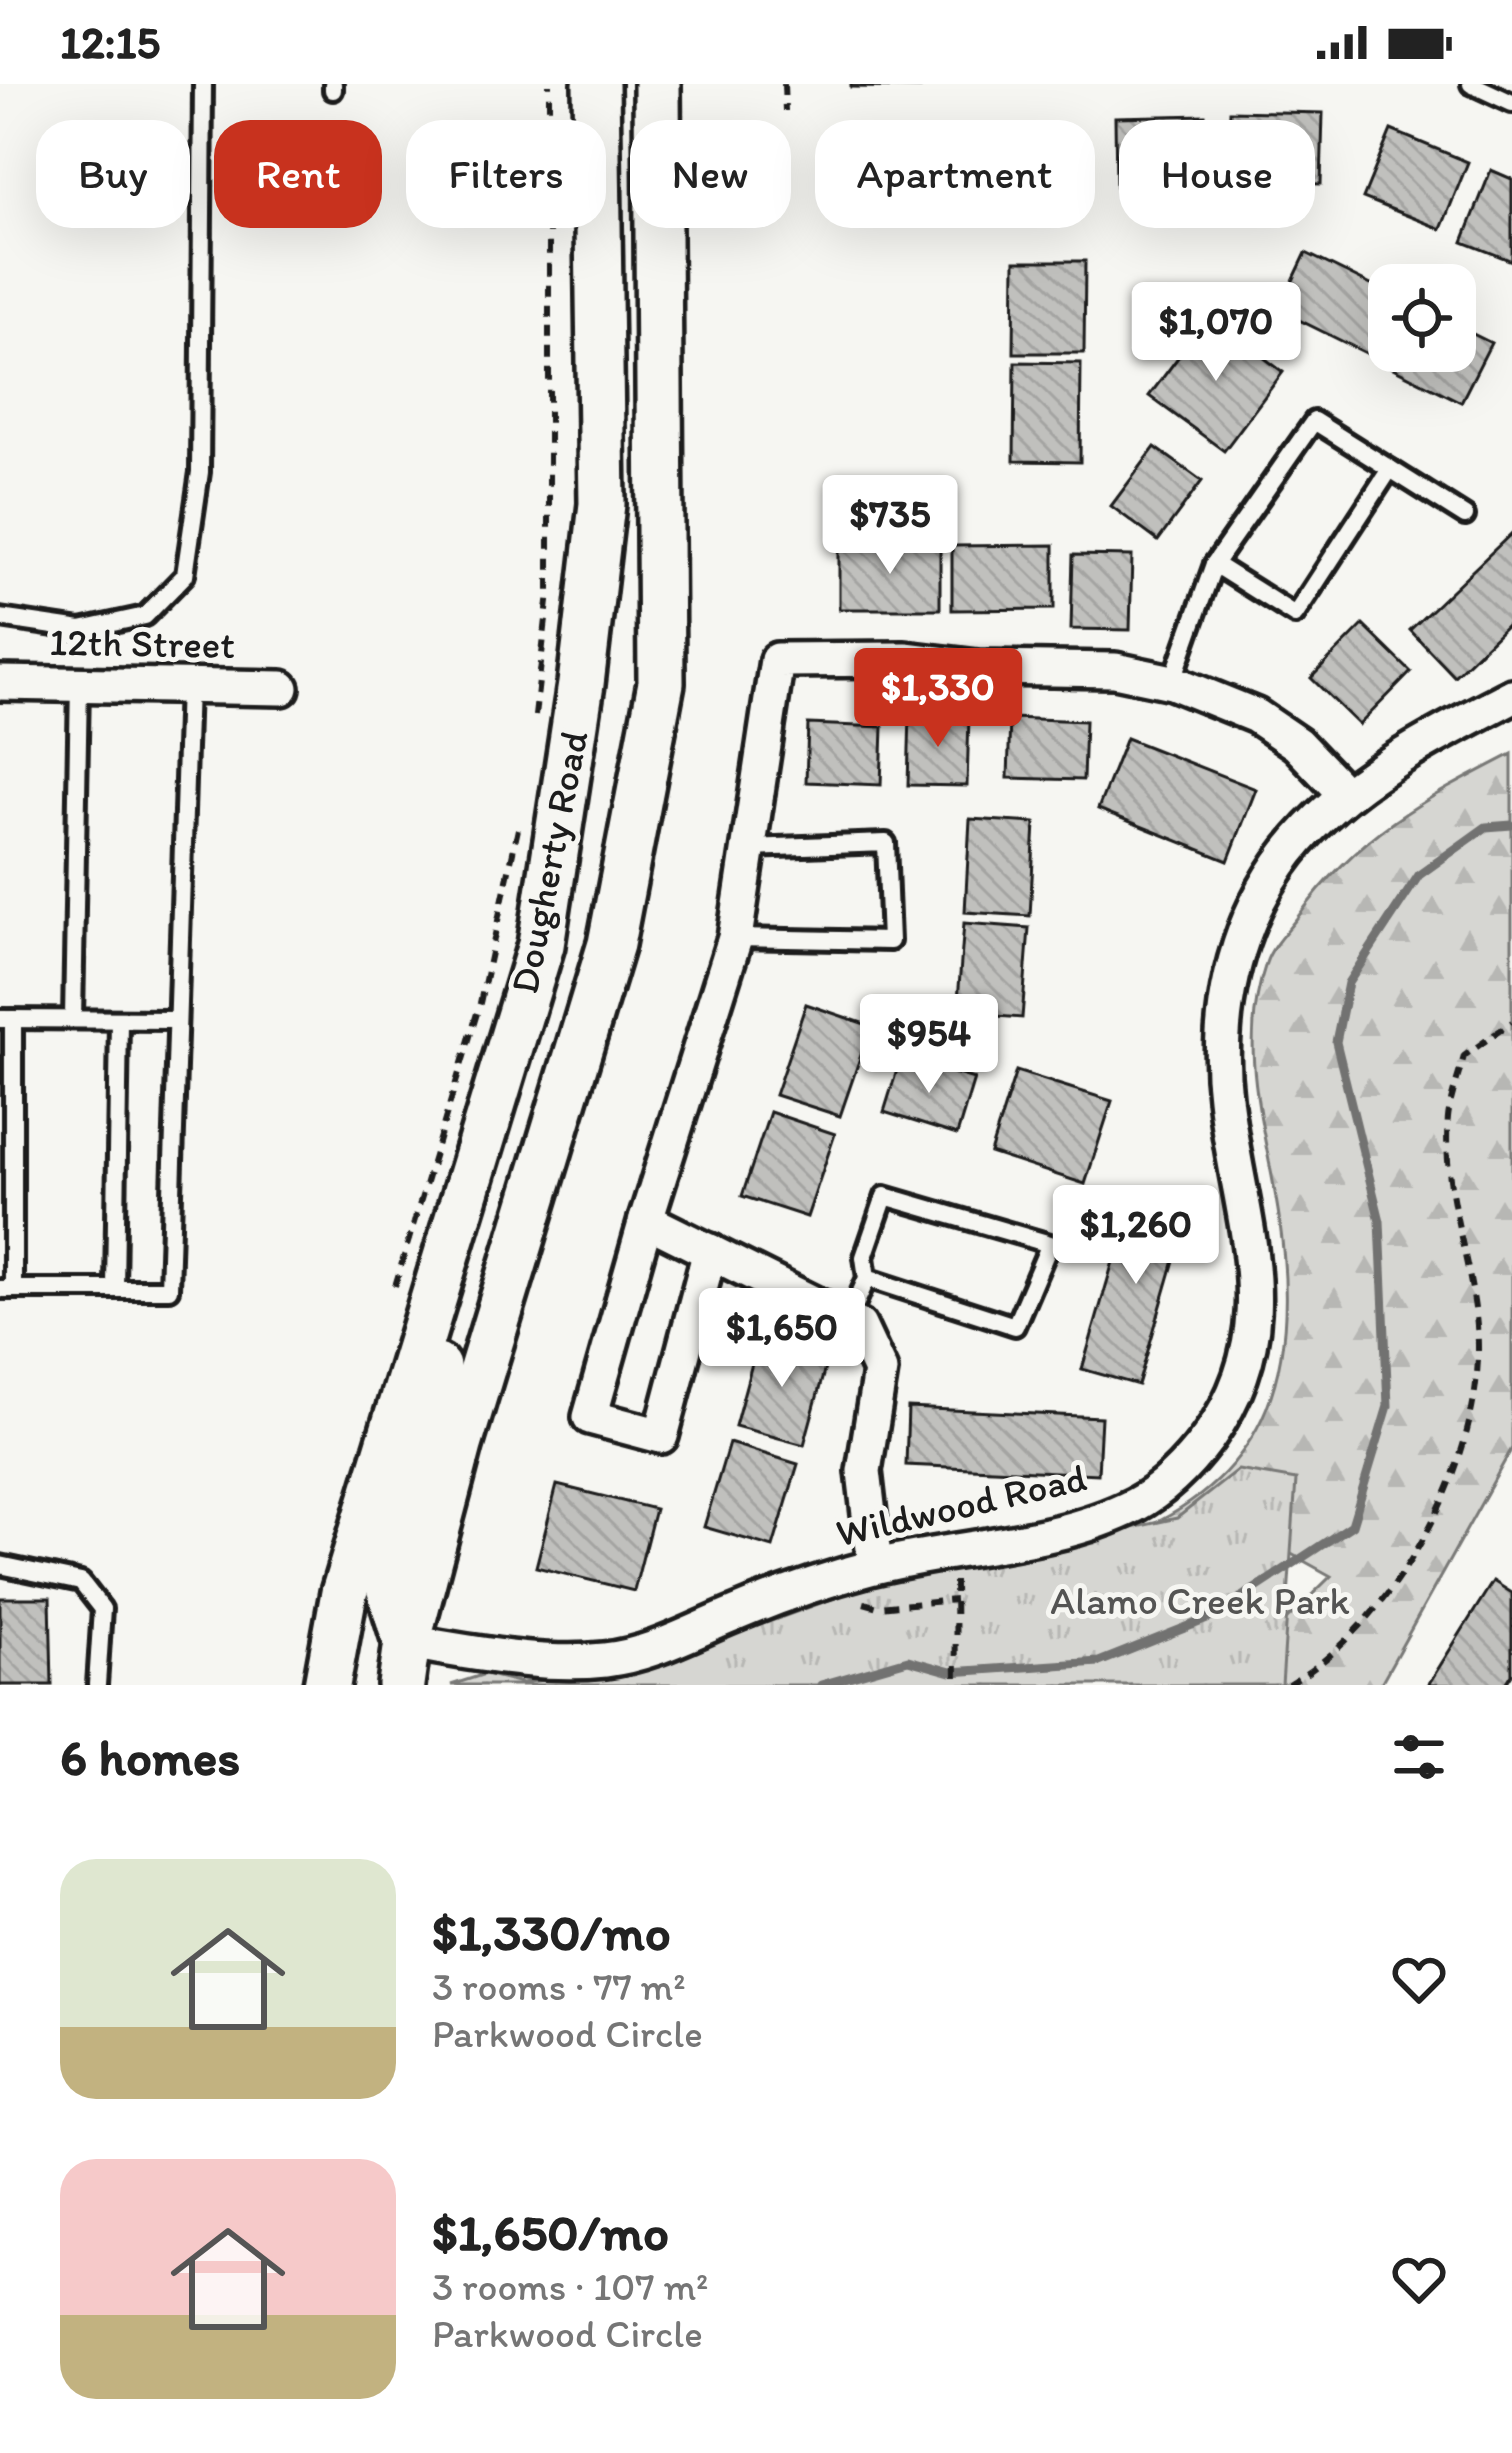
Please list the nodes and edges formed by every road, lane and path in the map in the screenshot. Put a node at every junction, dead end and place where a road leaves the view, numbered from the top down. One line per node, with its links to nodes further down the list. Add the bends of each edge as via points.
1 (203, 84): 12 (lane, via 200,472 185,575 145,616 80,630)
2 (549, 84): 19 (path, via 549,593)
3 (596, 84): 34 (main road, Dougherty Road, via 602,504 581,684 541,945)
4 (657, 84): 39 (main road, Dougherty Road, via 662,683 610,944 458,1445)
5 (784, 84): 8 (path)
6 (1471, 84): 7 (lane)
7 (1512, 103)
8 (785, 111)
9 (1390, 469): 10 (lane); 11 (lane, via 1314,421); 11 (lane, via 1295,615)
10 (1465, 516)
11 (1214, 564): 13 (lane)
12 (0, 618)
13 (1172, 682): 20 (street, via 1256,716); 22 (street, via 1115,670 905,658 778,660)
14 (0, 683): 15 (street, 12th Street)
15 (79, 684): 16 (street, 12th Street); 25 (lane)
16 (188, 686): 17 (street, 12th Street); 27 (lane)
17 (282, 688)
18 (1512, 696): 20 (street, Wildwood Road)
19 (535, 720)
20 (1343, 792): 36 (street, Wildwood Road, via 1260,897 1228,988 1224,1095 1255,1283 1254,1343 1234,1395 1187,1468 1135,1504 1070,1528)
21 (518, 827): 34 (path)
22 (749, 848): 23 (street); 23 (lane, via 886,843 890,941)
23 (735, 938): 29 (street)
24 (6, 1019): 25 (lane); 33 (lane)
25 (73, 1019): 26 (lane)
26 (118, 1020): 27 (lane); 32 (lane)
27 (176, 1020): 32 (lane, via 169,1289)
28 (1512, 1022): 43 (path, via 1464,1056 1448,1117 1451,1193 1478,1342 1476,1404 1442,1502 1379,1610)
29 (646, 1220): 30 (street); 30 (street, via 590,1417 661,1436)
30 (710, 1251): 35 (street)
31 (867, 1278): 31 (lane, via 1015,1326 1050,1244 885,1196 864,1257); 35 (lane)
32 (115, 1288): 33 (lane)
33 (6, 1289)
34 (413, 1300): 39 (main road, via 438,1383 389,1587); 41 (main road, Dougherty Road)
35 (848, 1321): 38 (street, via 860,1326 880,1371 864,1471)
36 (955, 1550): 38 (street, Wildwood Road); 42 (path)
37 (0, 1565): 40 (lane, via 81,1582 102,1609)
38 (875, 1566): 39 (street, Wildwood Road, via 662,1647 606,1660)
39 (404, 1664)
40 (97, 1685)
41 (327, 1685)
42 (956, 1685)
43 (1288, 1685)

